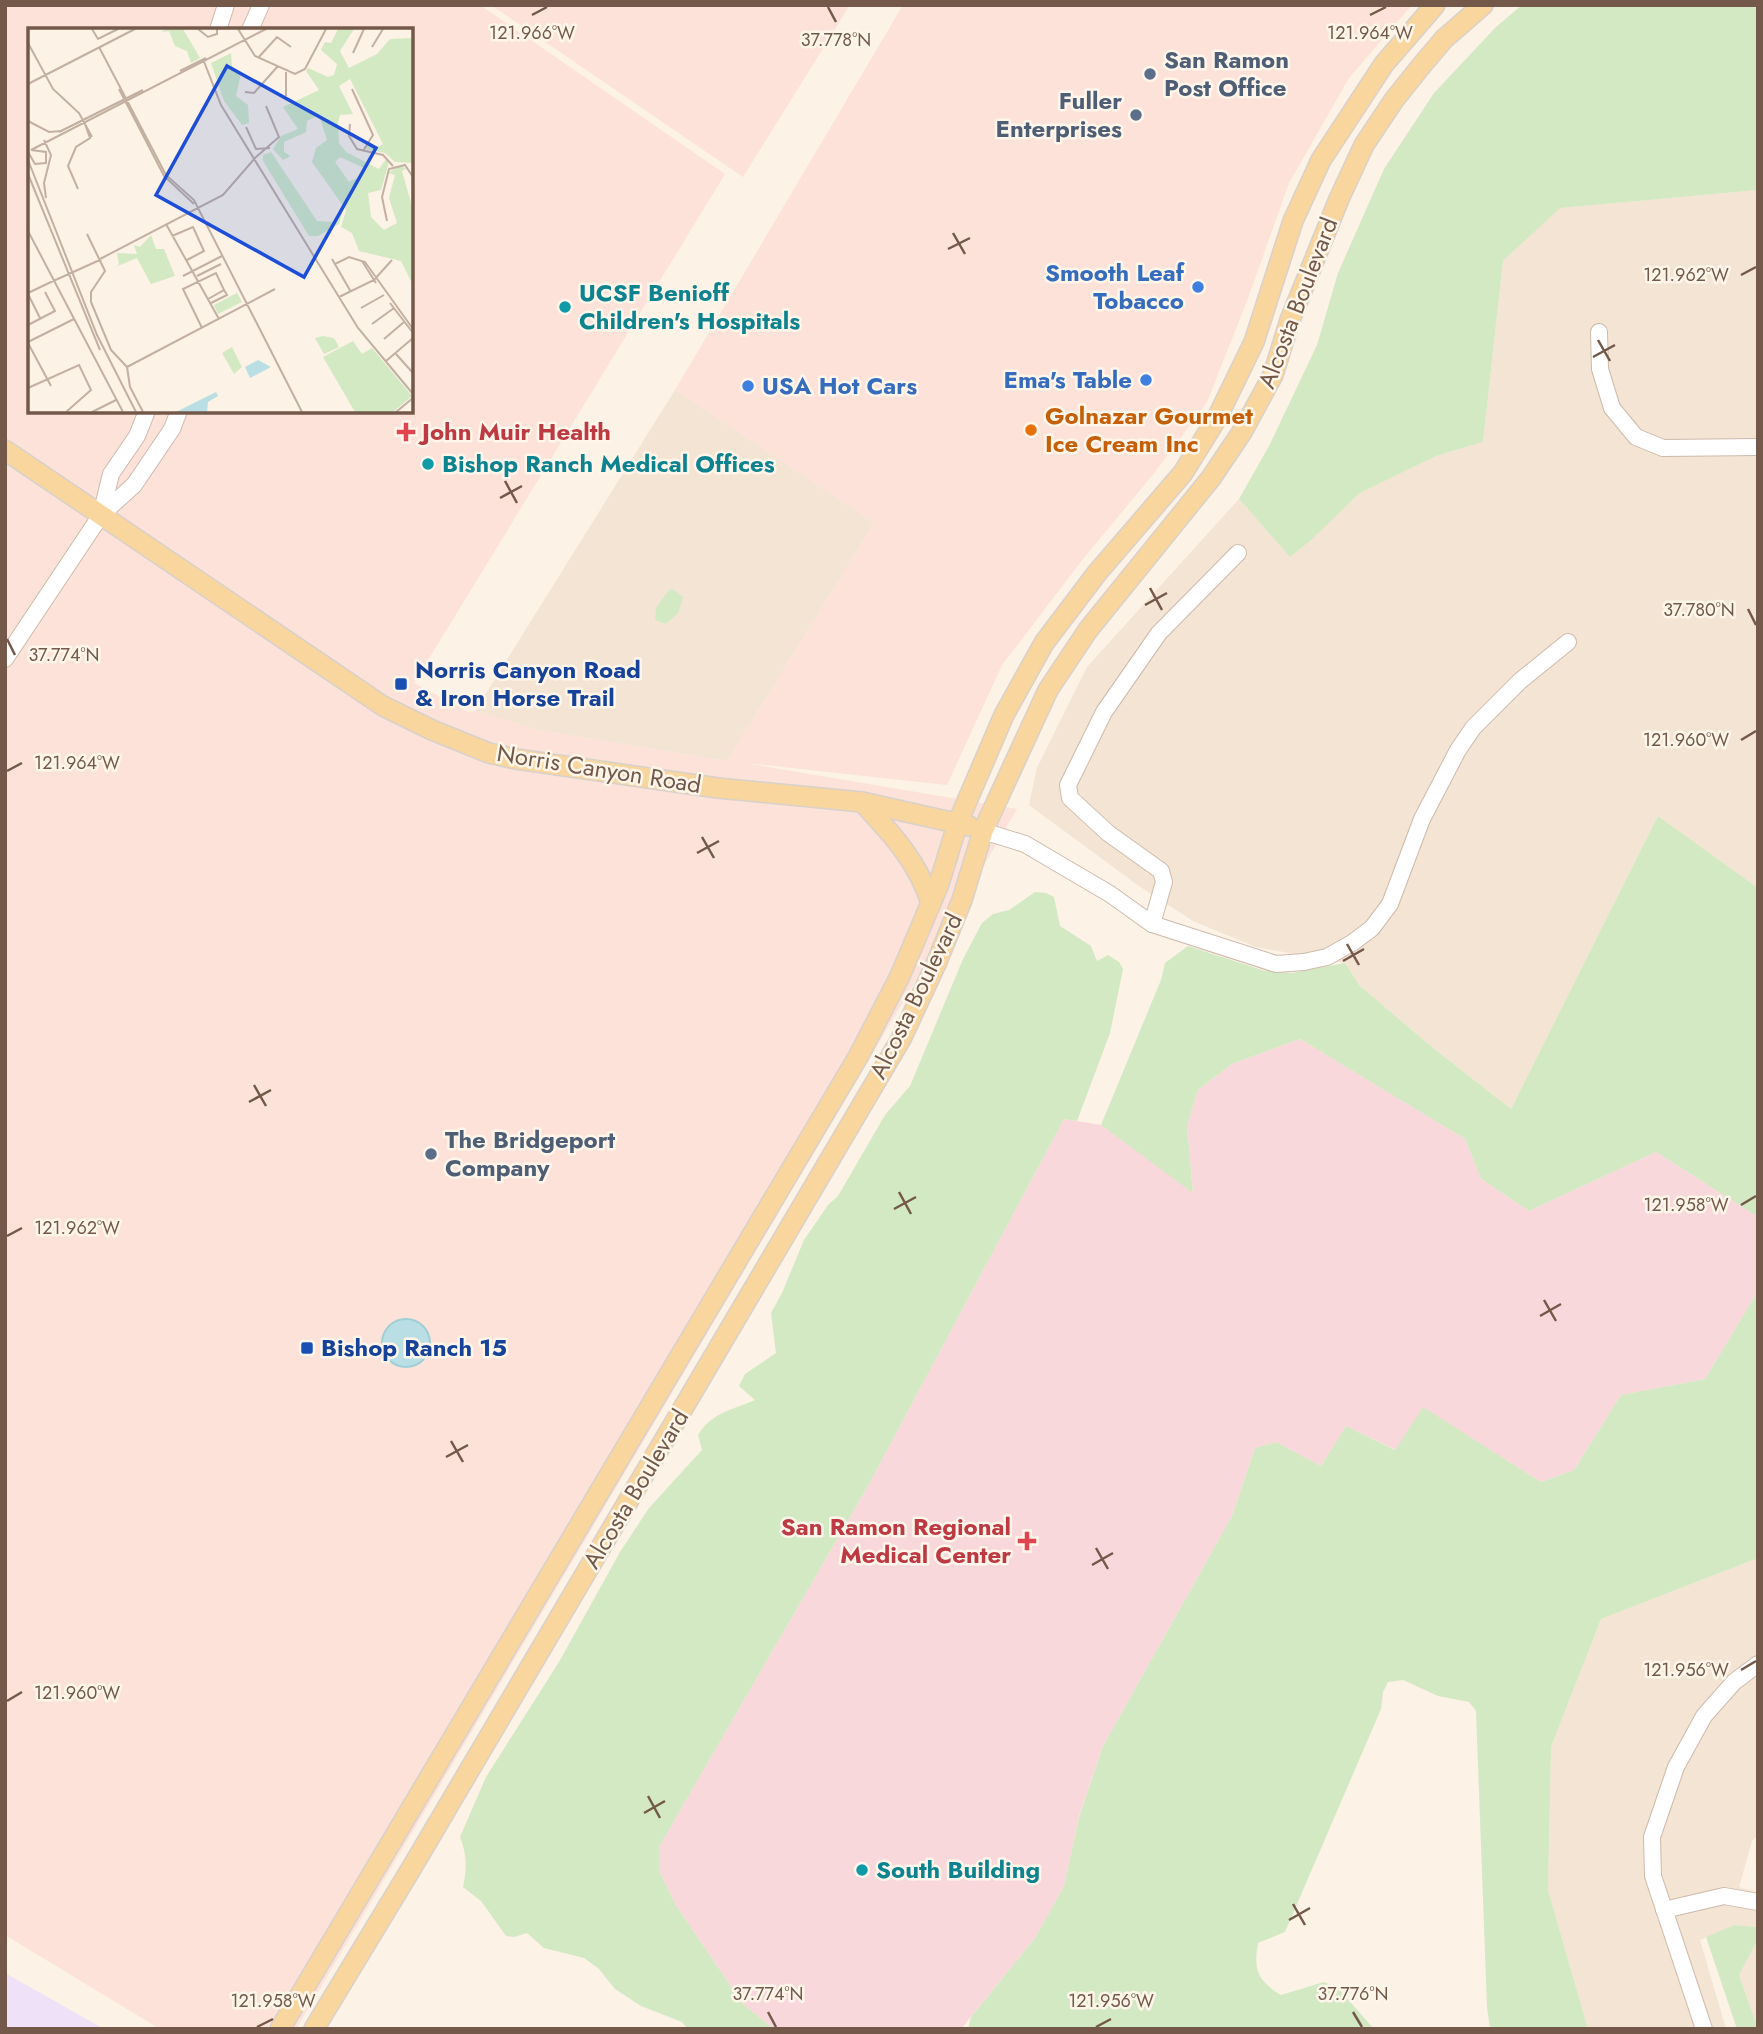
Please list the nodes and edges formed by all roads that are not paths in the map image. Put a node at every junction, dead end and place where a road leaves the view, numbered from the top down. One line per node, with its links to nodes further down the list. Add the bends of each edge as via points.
1 (226, 5): 5 (street)
2 (261, 5): 6 (street)
3 (1435, 5): 17 (main road, Alcosta Boulevard, via 1384,64 1321,160 1293,221 1254,342 1217,418 1183,473 1044,643 1004,715)
4 (1483, 5): 18 (main road, Alcosta Boulevard, via 1444,39 1364,145 1290,320 1273,375 1242,432 1211,478 1088,630 1048,690)
5 (219, 28)
6 (251, 28)
7 (1600, 332): 10 (street, via 1600,369 1612,408 1636,437 1663,448)
8 (146, 413): 12 (street, via 137,436 111,474)
9 (178, 413): 12 (street, via 134,485)
10 (1758, 447)
11 (5, 450): 12 (main road, Norris Canyon Road)
12 (101, 515): 15 (street); 16 (main road, Norris Canyon Road, via 383,706 489,753 569,768)
13 (1238, 553): 20 (street, via 1159,633 1104,712 1068,785 1070,798 1108,833 1161,871 1164,882)
14 (1568, 642): 20 (street, via 1473,728 1422,819 1390,904 1372,928 1352,943 1327,957 1276,964)
15 (5, 659)
16 (862, 803): 17 (main road, Norris Canyon Road); 19 (main road, via 906,852)
17 (958, 822): 18 (main road, Norris Canyon Road); 19 (main road, Alcosta Boulevard)
18 (984, 831): 20 (street, via 1025,844); 25 (main road, Alcosta Boulevard, via 962,900 901,1039)
19 (931, 903): 24 (main road, Alcosta Boulevard, via 858,1057)
20 (1152, 924)
21 (1758, 1664): 23 (street, via 1734,1682 1704,1716 1676,1767 1652,1837 1653,1876)
22 (1758, 1902): 23 (street, via 1724,1896)
23 (1664, 1910): 26 (street)
24 (280, 2029)
25 (314, 2029)
26 (1704, 2029)

